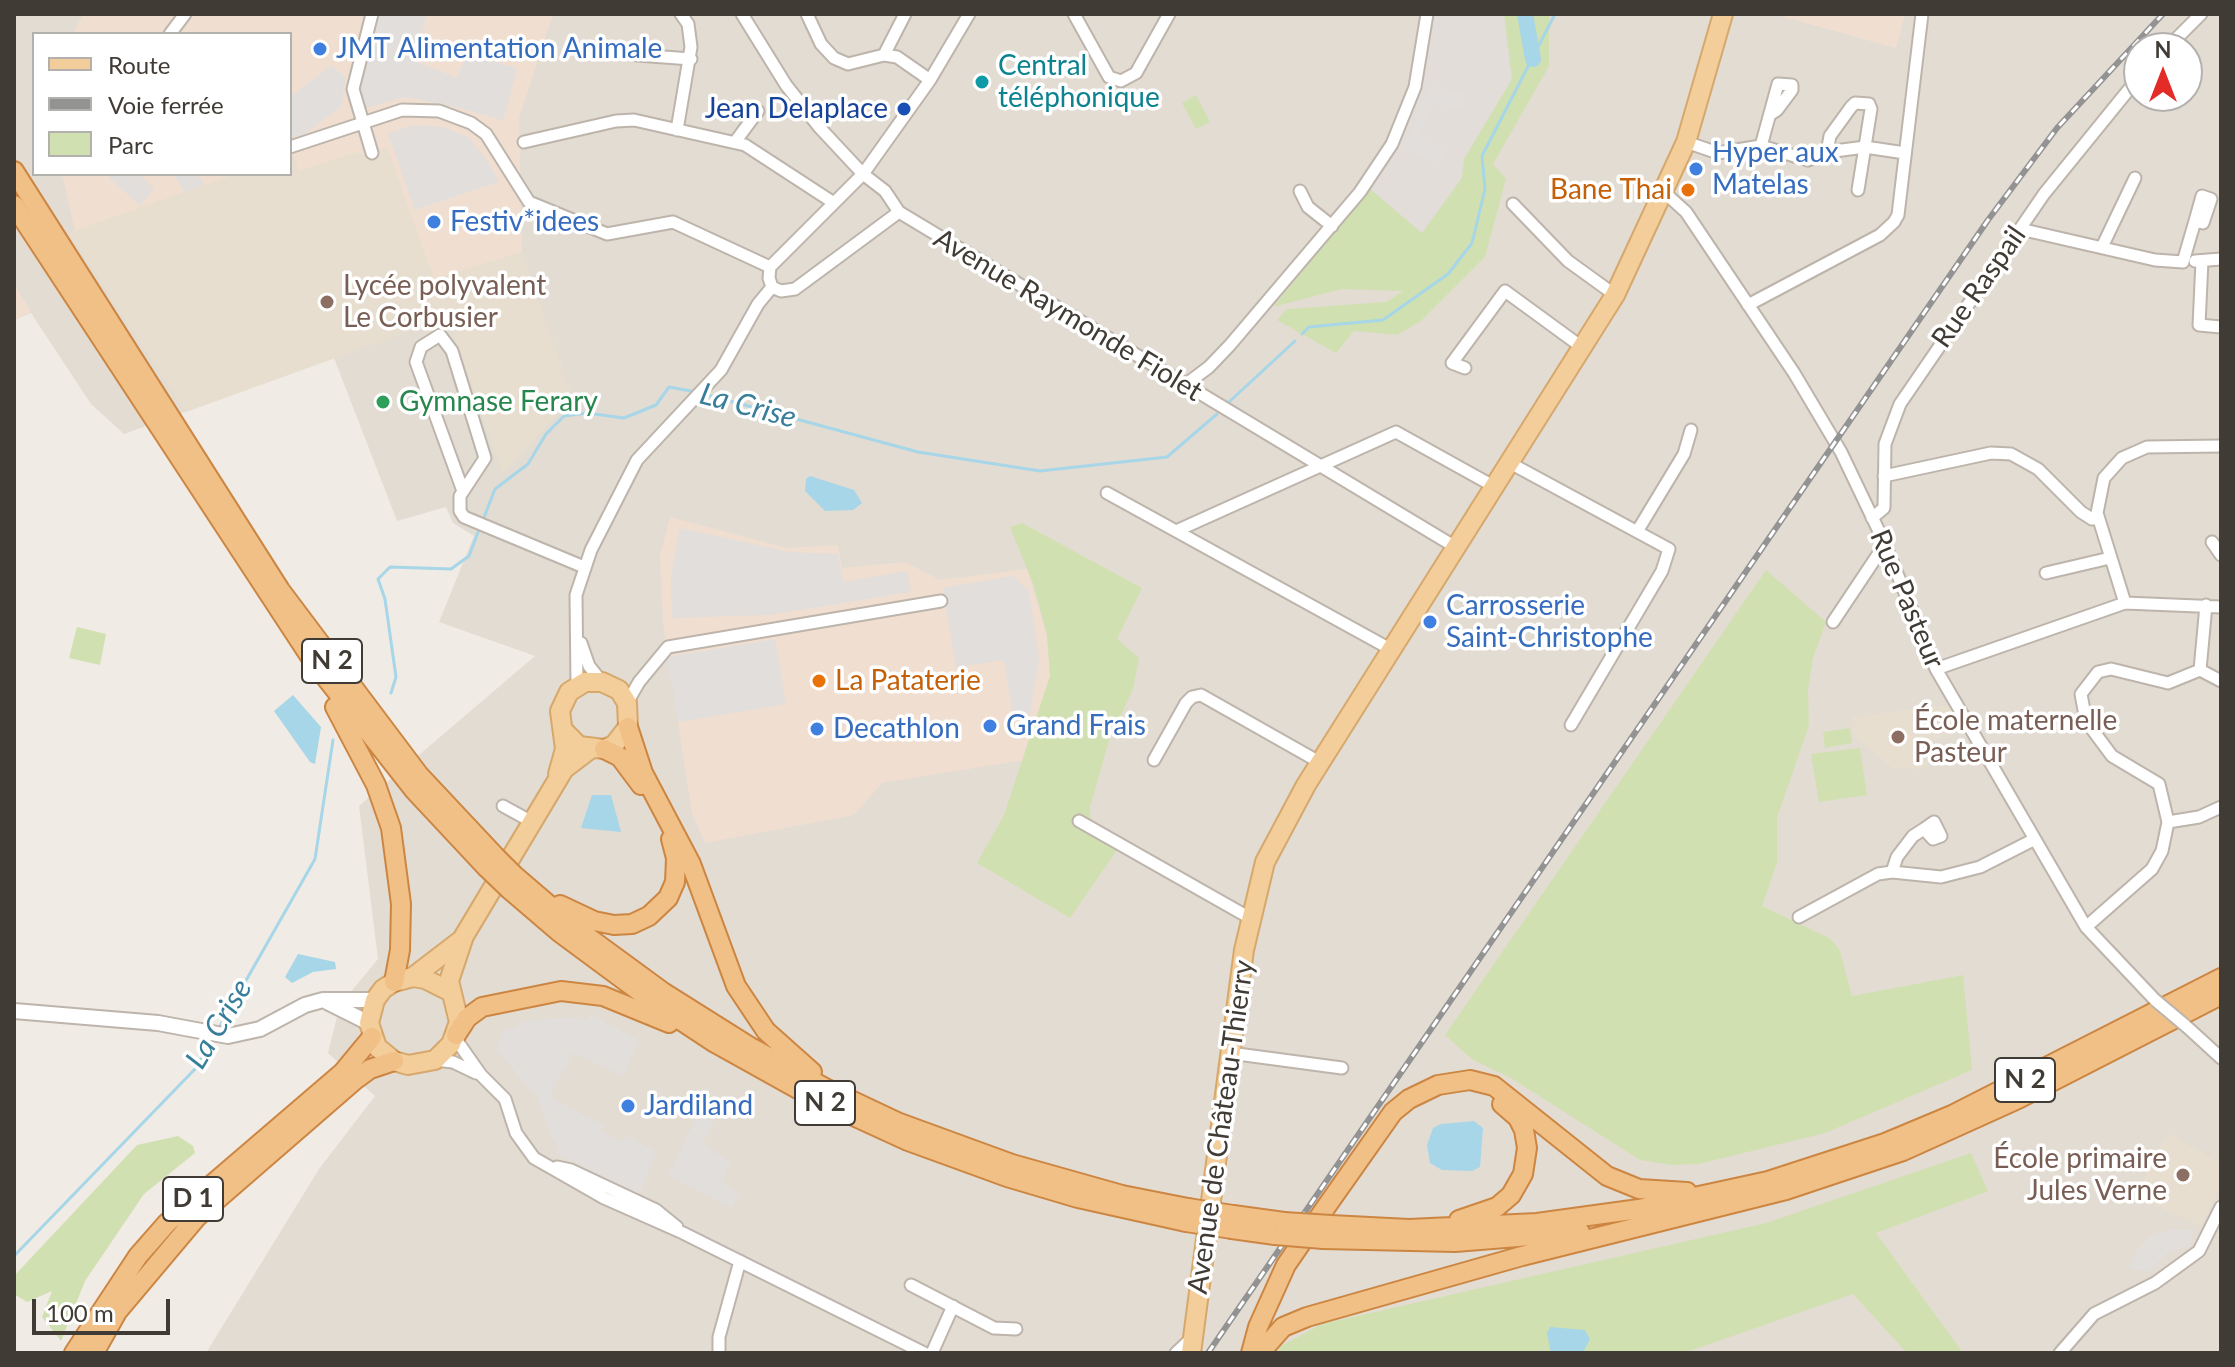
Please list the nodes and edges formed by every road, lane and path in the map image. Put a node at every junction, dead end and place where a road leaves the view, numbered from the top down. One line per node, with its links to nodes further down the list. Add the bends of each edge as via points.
1 (185, 14): 14 (street)
2 (372, 14): 23 (street, via 353,89)
3 (681, 14): 18 (street, via 690,33)
4 (742, 14): 35 (street, Avenue Raymonde Fiolet, via 786,85)
5 (807, 14): 17 (street, via 834,58 848,64)
6 (905, 14): 17 (street)
7 (969, 14): 19 (street)
8 (1074, 14): 9 (street, via 1109,77 1121,81 1136,73)
9 (1169, 14)
10 (1427, 14): 45 (street, via 1419,74 1392,144)
11 (1723, 14): 27 (main road, Avenue de Château-Thierry)
12 (1922, 14): 33 (street)
13 (2201, 14): 15 (street)
14 (172, 32)
15 (2183, 32)
16 (604, 47): 18 (street)
17 (884, 55): 19 (street, via 897,57)
18 (691, 59): 24 (street)
19 (930, 80): 35 (street)
20 (2123, 96): 46 (street, Rue Raspail)
21 (758, 111): 26 (street)
22 (1771, 114): 29 (street)
23 (361, 122): 28 (street); 32 (street); 51 (street, via 402,110 456,116 486,134 529,202 607,234 673,222)
24 (677, 130): 25 (street, via 616,121); 26 (street)
25 (524, 142)
26 (735, 142): 40 (street)
27 (1686, 142): 29 (street, via 1718,153); 39 (main road, Avenue de Château-Thierry)
28 (292, 146)
29 (1761, 146): 31 (street, via 1808,160)
30 (1865, 147): 31 (street); 31 (street, via 1871,109 1855,103 1830,136); 33 (street); 37 (street)
31 (1827, 152)
32 (372, 153)
33 (1905, 153): 54 (street, via 1894,222 1880,235)
34 (14, 171): 107 (highway, N 2, via 280,590)
35 (863, 174): 40 (street); 43 (street, Avenue Raymonde Fiolet, via 885,191)
36 (2135, 178): 47 (street)
37 (1858, 190)
38 (1300, 191): 45 (street, via 1308,207)
39 (1665, 193): 53 (main road, Avenue de Château-Thierry); 54 (street, Rue Pasteur, via 1686,212)
40 (834, 203): 51 (street)
41 (1513, 204): 53 (street, via 1568,261)
42 (14, 205): 80 (highway, N 2)
43 (899, 212): 52 (street, via 795,289); 59 (street, Avenue Raymonde Fiolet)
44 (2195, 221): 50 (street)
45 (1332, 226): 57 (street)
46 (2020, 229): 47 (street); 65 (street, Rue Raspail, via 1900,404 1887,435)
47 (2102, 247): 50 (street)
48 (2221, 259): 49 (street)
49 (2202, 261): 50 (street); 55 (street, via 2199,325)
50 (2183, 262)
51 (770, 267): 52 (street)
52 (772, 287): 78 (street, via 728,360 637,460)
53 (1615, 295): 56 (main road, Avenue de Château-Thierry)
54 (1748, 305): 69 (street, Rue Pasteur, via 1826,426)
55 (2221, 327)
56 (1583, 348): 58 (street, via 1505,291 1452,363); 63 (main road, Avenue de Château-Thierry)
57 (1209, 367): 59 (street); 60 (street)
58 (1465, 368)
59 (1185, 385): 60 (street, Avenue Raymonde Fiolet)
60 (1200, 393): 64 (street, Avenue Raymonde Fiolet)
61 (1691, 430): 71 (street, via 1684,454)
62 (2221, 446): 70 (street, via 2134,451 2104,478)
63 (1510, 463): 66 (main road, Avenue de Château-Thierry); 71 (street)
64 (1319, 467): 66 (street, via 1396,432); 72 (street); 75 (street, Avenue Raymonde Fiolet)
65 (1884, 476): 69 (street, Rue Raspail, via 1884,508); 70 (street, via 1991,453 2011,454 2038,469 2081,512)
66 (1495, 487): 75 (main road, Avenue de Château-Thierry)
67 (463, 491): 67 (street, via 480,470 484,451 452,351 440,335 421,347 416,362); 78 (street, via 458,503 464,517)
68 (1107, 493): 72 (street)
69 (1872, 518): 74 (street, Rue Pasteur)
70 (2098, 519): 77 (street)
71 (1638, 530): 93 (street, via 1666,546 1668,559)
72 (1176, 531): 87 (street)
73 (2212, 542): 76 (street)
74 (1885, 544): 85 (street); 88 (street, Rue Pasteur)
75 (1457, 548): 87 (main road, Avenue de Château-Thierry)
76 (2221, 555)
77 (2110, 558): 79 (street); 82 (street)
78 (584, 567): 86 (street, via 576,595)
79 (2046, 573)
80 (269, 598): 107 (highway, N 2, via 360,724 435,814); 116 (highway, via 357,746 386,811 401,904)
81 (941, 601): 92 (street, via 680,643 668,647 639,682)
82 (2125, 603): 83 (street); 88 (street)
83 (2206, 605): 84 (street); 89 (street)
84 (2221, 607)
85 (1833, 622)
86 (578, 635): 91 (street); 92 (street, via 589,666)
87 (1392, 650): 98 (main road, Avenue de Château-Thierry)
88 (1936, 669): 106 (street, Rue Pasteur)
89 (2200, 670): 90 (street); 103 (street, via 2168,683 2111,669 2098,672 2081,694 2086,721 2112,756 2159,784)
90 (2221, 681)
91 (577, 686): 92 (main road); 95 (main road, via 560,711)
92 (616, 692): 94 (main road)
93 (1571, 725)
94 (628, 727): 96 (main road, via 614,745); 131 (highway, via 643,773 691,864 744,1001 786,1051)
95 (564, 731): 96 (main road, via 570,740); 99 (main road)
96 (596, 749): 99 (main road, via 564,769); 109 (highway, via 620,757 671,838 677,867 668,898 641,921 614,925)
97 (1154, 760): 98 (street, via 1186,703 1201,695)
98 (1321, 763): 111 (main road, Avenue de Château-Thierry, via 1275,840)
99 (555, 786): 104 (main road)
100 (503, 806): 104 (street)
101 (2221, 807): 103 (street)
102 (1079, 821): 111 (street)
103 (2168, 822): 112 (street, via 2152,869)
104 (534, 823): 113 (main road)
105 (1924, 829): 108 (street, via 1897,857)
106 (2033, 840): 108 (street, via 1980,867 1941,877); 112 (street, Rue Pasteur)
107 (491, 862): 109 (highway, N 2, bridge)
108 (1892, 872): 110 (street, via 1878,874)
109 (512, 883): 124 (highway, N 2, via 620,978); 131 (highway, N 2, via 663,992 763,1055)
110 (1799, 917)
111 (1250, 918): 125 (main road, Avenue de Château-Thierry)
112 (2086, 927): 126 (street, Rue Pasteur, bridge, via 2155,1000)
113 (464, 936): 114 (main road); 117 (main road, via 450,972)
114 (413, 977): 116 (main road); 117 (main road)
115 (2221, 978): 132 (highway, N 2, via 1952,1115)
116 (394, 982): 120 (main road)
117 (449, 991): 123 (main road, via 458,1013)
118 (2221, 995): 135 (highway, N 2, via 1903,1151 1786,1190)
119 (323, 1000): 120 (street); 121 (street, via 260,1029 216,1034); 122 (street)
120 (375, 1000): 122 (main road)
121 (14, 1011)
122 (370, 1030): 128 (main road); 143 (highway, D 1, via 343,1072 167,1223 138,1256)
123 (455, 1036): 124 (highway, via 482,1007 571,991 615,999); 127 (main road); 130 (street)
124 (715, 1043): 134 (highway, N 2, via 812,1097 942,1155 1078,1198)
125 (1230, 1053): 129 (street); 142 (main road, Avenue de Château-Thierry)
126 (2221, 1058)
127 (435, 1060): 128 (main road, via 422,1065); 130 (street)
128 (394, 1061): 144 (highway, D 1, via 355,1080 197,1217 117,1312)
129 (1342, 1068)
130 (481, 1075): 138 (street, via 505,1099 526,1148 547,1165 571,1170 656,1210 683,1233)
131 (857, 1104): 134 (highway, N 2, via 1012,1164)
132 (1754, 1185): 136 (highway, N 2, via 1570,1219); 149 (highway, via 1676,1192 1628,1186 1595,1167 1501,1089 1470,1080 1438,1085 1393,1112 1286,1265 1258,1327)
133 (2221, 1207): 150 (street, via 2199,1251 2155,1283 2094,1314)
134 (1187, 1215): 137 (highway, N 2, bridge)
135 (1681, 1216): 137 (highway, N 2, via 1491,1240); 149 (highway, via 1307,1317 1283,1327)
136 (1409, 1229): 137 (highway, N 2); 149 (highway, via 1481,1214 1511,1195 1523,1174 1527,1148 1522,1123 1504,1105 1479,1092 1447,1092 1415,1105 1392,1124 1284,1280)
137 (1327, 1232)
138 (740, 1261): 145 (street); 146 (street)
139 (911, 1285): 140 (street)
140 (953, 1306): 141 (street, via 994,1328); 147 (street)
141 (1016, 1329)
142 (1192, 1345): 148 (street)
143 (74, 1353)
144 (94, 1353)
145 (719, 1353)
146 (924, 1353)
147 (932, 1353)
148 (1176, 1353)
149 (1256, 1353)
150 (2060, 1353)

